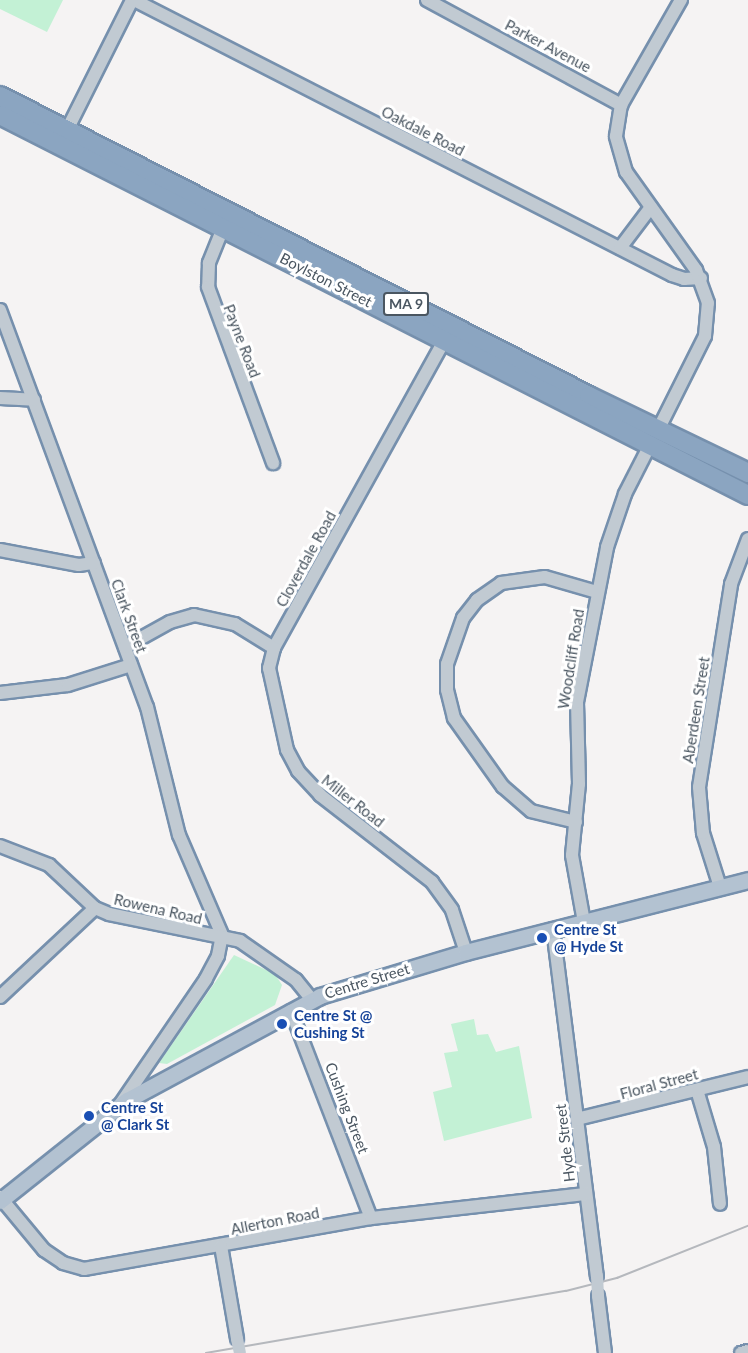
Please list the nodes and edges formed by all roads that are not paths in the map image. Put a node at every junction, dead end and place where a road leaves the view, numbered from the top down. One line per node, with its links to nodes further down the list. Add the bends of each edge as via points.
1 (133, 0): 7 (street); 10 (street, Oakdale Road)
2 (427, 0): 5 (street, Parker Avenue)
3 (681, 0): 5 (street, Woodcliff Road)
4 (0, 96): 7 (highway, Boylston Street / MA 9)
5 (621, 105): 8 (street, Woodcliff Road, via 616,136 618,153 626,172)
6 (0, 115): 9 (highway, Boylston Street / MA 9)
7 (67, 130): 16 (highway, Boylston Street / MA 9)
8 (651, 207): 10 (street); 11 (street, Woodcliff Road)
9 (223, 228): 13 (highway, Boylston Street / MA 9); 17 (street, Payne Road, via 209,262 208,287)
10 (620, 248): 11 (street, Oakdale Road, via 679,278)
11 (701, 278): 16 (street, Woodcliff Road, via 708,303 707,329)
12 (0, 310): 15 (street, Clark Street)
13 (444, 341): 16 (highway, Boylston Street / MA 9); 25 (street, Cloverdale Road)
14 (0, 398): 15 (street)
15 (33, 400): 22 (street, Clark Street)
16 (654, 438): 18 (highway, Boylston Street / MA 9); 19 (highway, Boylston Street / MA 9); 23 (street, Woodcliff Road, via 620,506)
17 (273, 463)
18 (748, 473)
19 (748, 495)
20 (748, 539): 31 (street, Aberdeen Street, via 731,584 699,787 703,832)
21 (0, 550): 22 (street, via 79,566)
22 (94, 563): 24 (street, Clark Street)
23 (597, 592): 28 (street, Woodcliff Road, via 576,713); 28 (street, via 545,577 501,583 477,600 463,618 447,664 447,690 454,718 502,787 531,811)
24 (125, 647): 25 (street, via 170,622 194,615 235,624); 26 (street, Clark Street)
25 (274, 648): 36 (street, Miller Road, via 269,668 272,692 287,750 297,771 320,795 432,882 452,910)
26 (131, 665): 27 (street, via 68,685); 35 (street, Clark Street, via 153,728 179,835)
27 (0, 693)
28 (576, 822): 33 (street, Woodcliff Road, via 573,866)
29 (0, 846): 32 (street, Rowena Road, via 49,865)
30 (748, 880): 31 (main road, Centre Street)
31 (720, 887): 33 (main road, Centre Street)
32 (95, 908): 35 (street, Rowena Road, via 126,919 203,935); 37 (street)
33 (584, 922): 34 (main road, Centre Street)
34 (553, 929): 36 (main road, Centre Street); 43 (street, Hyde Street)
35 (222, 934): 38 (street, via 240,940 282,969); 42 (street, via 218,956 199,991)
36 (466, 952): 38 (main road, Centre Street, via 348,985)
37 (0, 998)
38 (312, 1000): 39 (main road, Centre Street)
39 (291, 1011): 42 (main road, Centre Street); 47 (street, Cushing Street)
40 (748, 1077): 41 (street, Floral Street)
41 (697, 1090): 43 (street, Floral Street); 46 (street, via 714,1148)
42 (118, 1106): 45 (main road, Centre Street)
43 (577, 1119): 44 (street, Hyde Street)
44 (586, 1194): 47 (street, Allerton Road); 51 (street, Hyde Street, bridge)
45 (1, 1199): 48 (street, Allerton Road, via 44,1250 77,1268 99,1268)
46 (720, 1204)
47 (371, 1218): 48 (street, Allerton Road)
48 (220, 1246): 50 (street, bridge)
49 (748, 1351): 52 (street)
50 (240, 1353)
51 (605, 1353)
52 (741, 1353)

